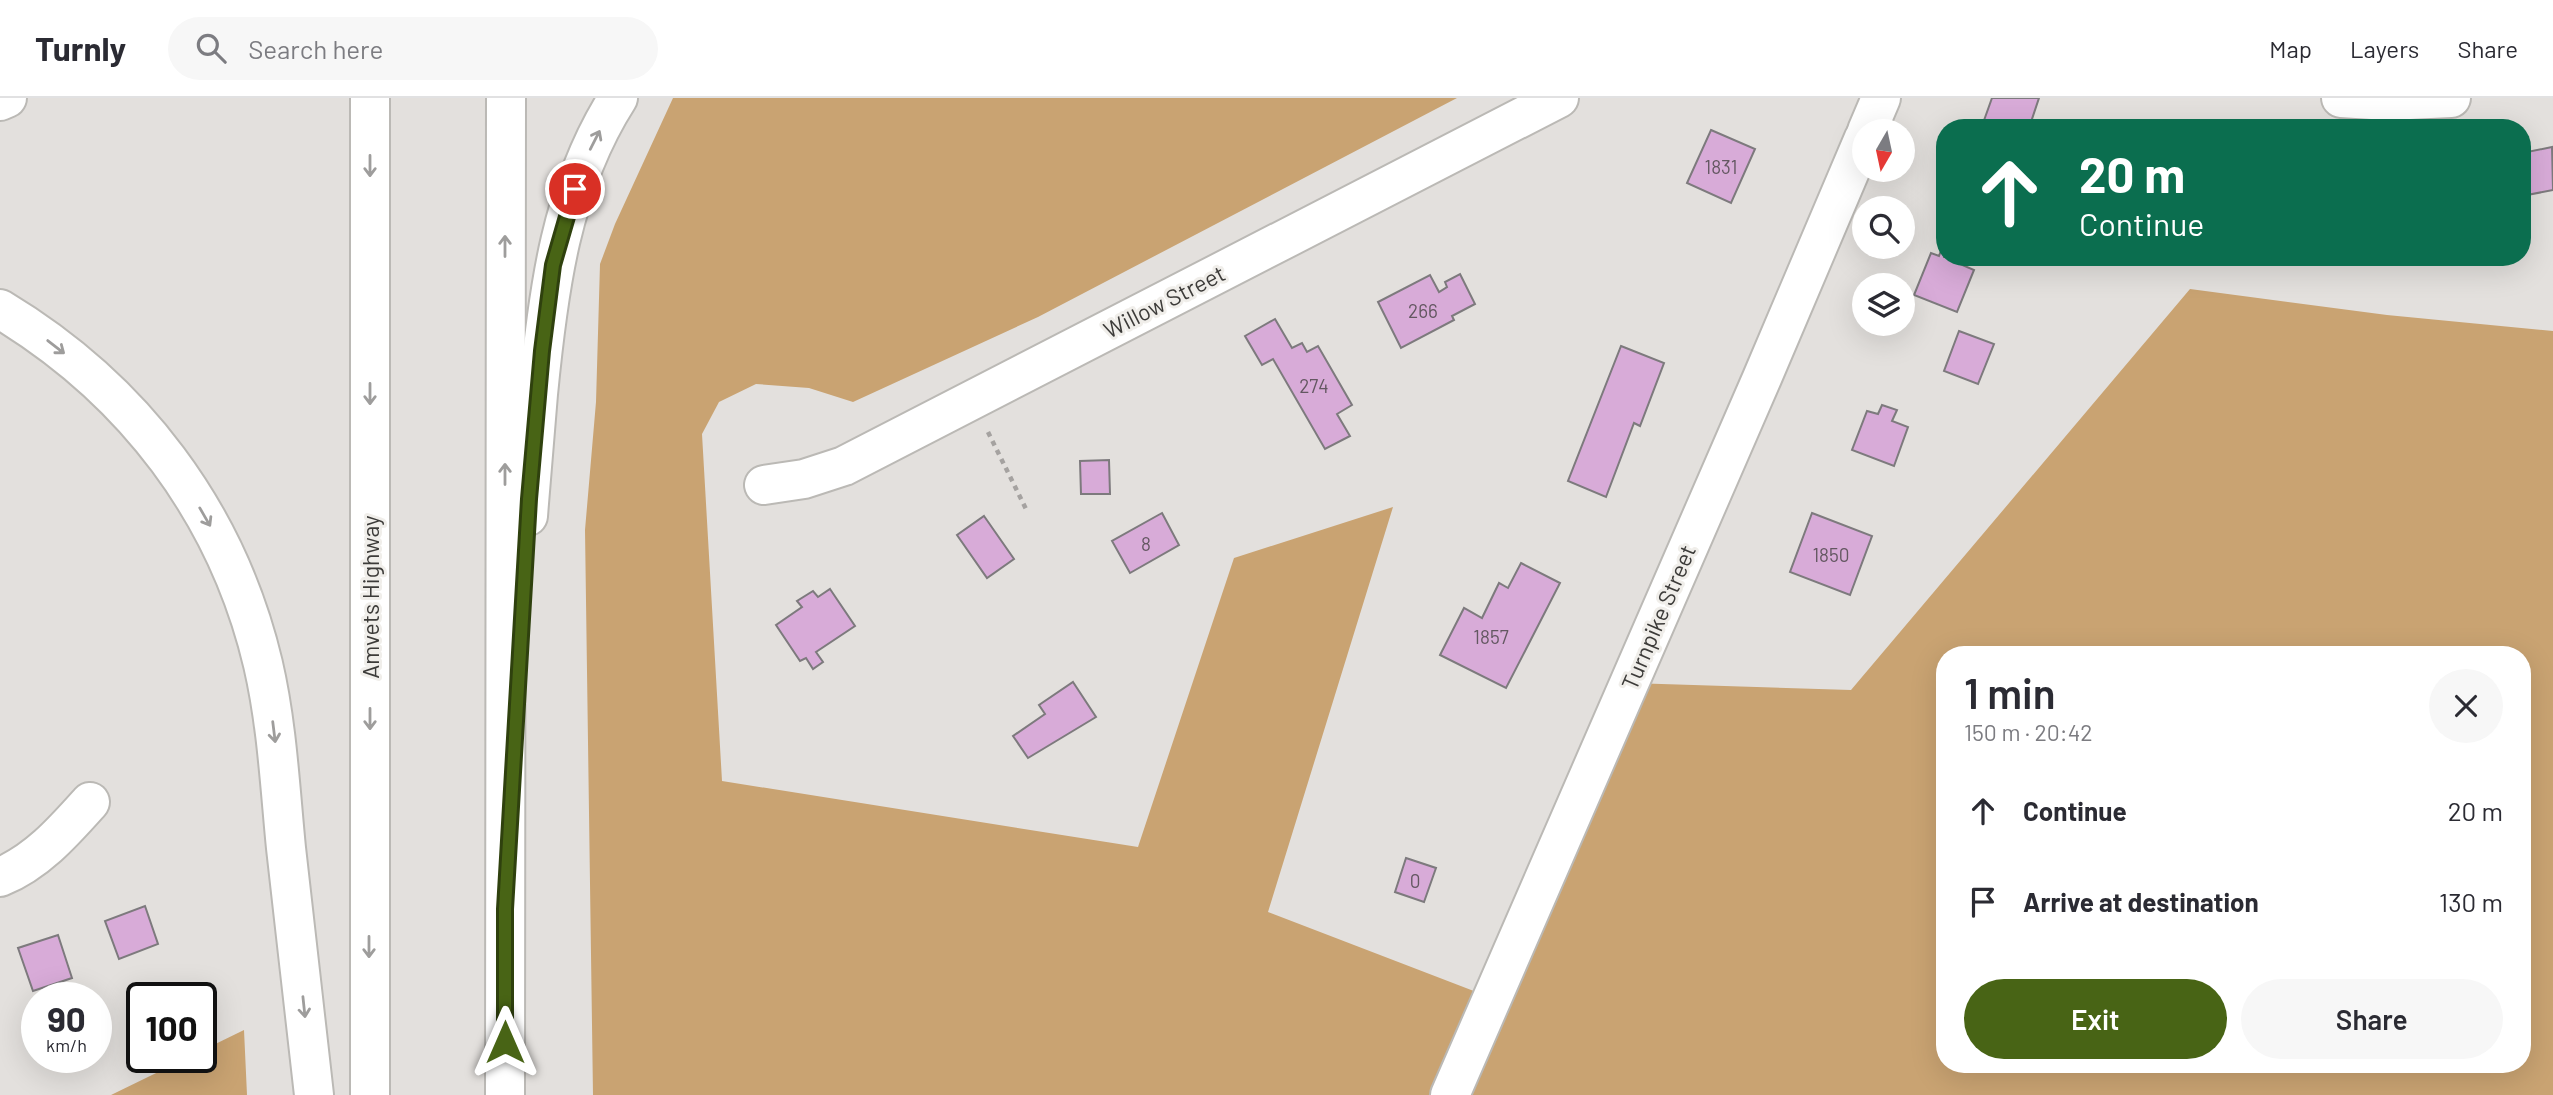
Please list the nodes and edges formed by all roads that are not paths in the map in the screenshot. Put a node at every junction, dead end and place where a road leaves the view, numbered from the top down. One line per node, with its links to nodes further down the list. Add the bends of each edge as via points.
1 (8, 98): 9 (main road)
2 (370, 98): 18 (main road, Amvets Highway, one-way to 18)
3 (506, 98): 16 (main road, one-way to 3)
4 (618, 98): 16 (main road, one-way to 4, via 529,499 553,265 583,164)
5 (1559, 98): 13 (main road, Willow Street, via 824,474)
6 (1881, 98): 10 (main road)
7 (2341, 98): 8 (main road)
8 (2451, 98)
9 (0, 101)
10 (1872, 119)
11 (1852, 166): 20 (main road, Turnpike Street)
12 (0, 309): 17 (main road, one-way to 17, via 34,329 101,382 140,424 179,473 223,549 247,607 273,727)
13 (764, 485)
14 (90, 802): 15 (main road, via 62,833)
15 (0, 877)
16 (505, 909): 19 (main road)
17 (314, 1095)
18 (370, 1095)
19 (505, 1095)
20 (1450, 1095)

